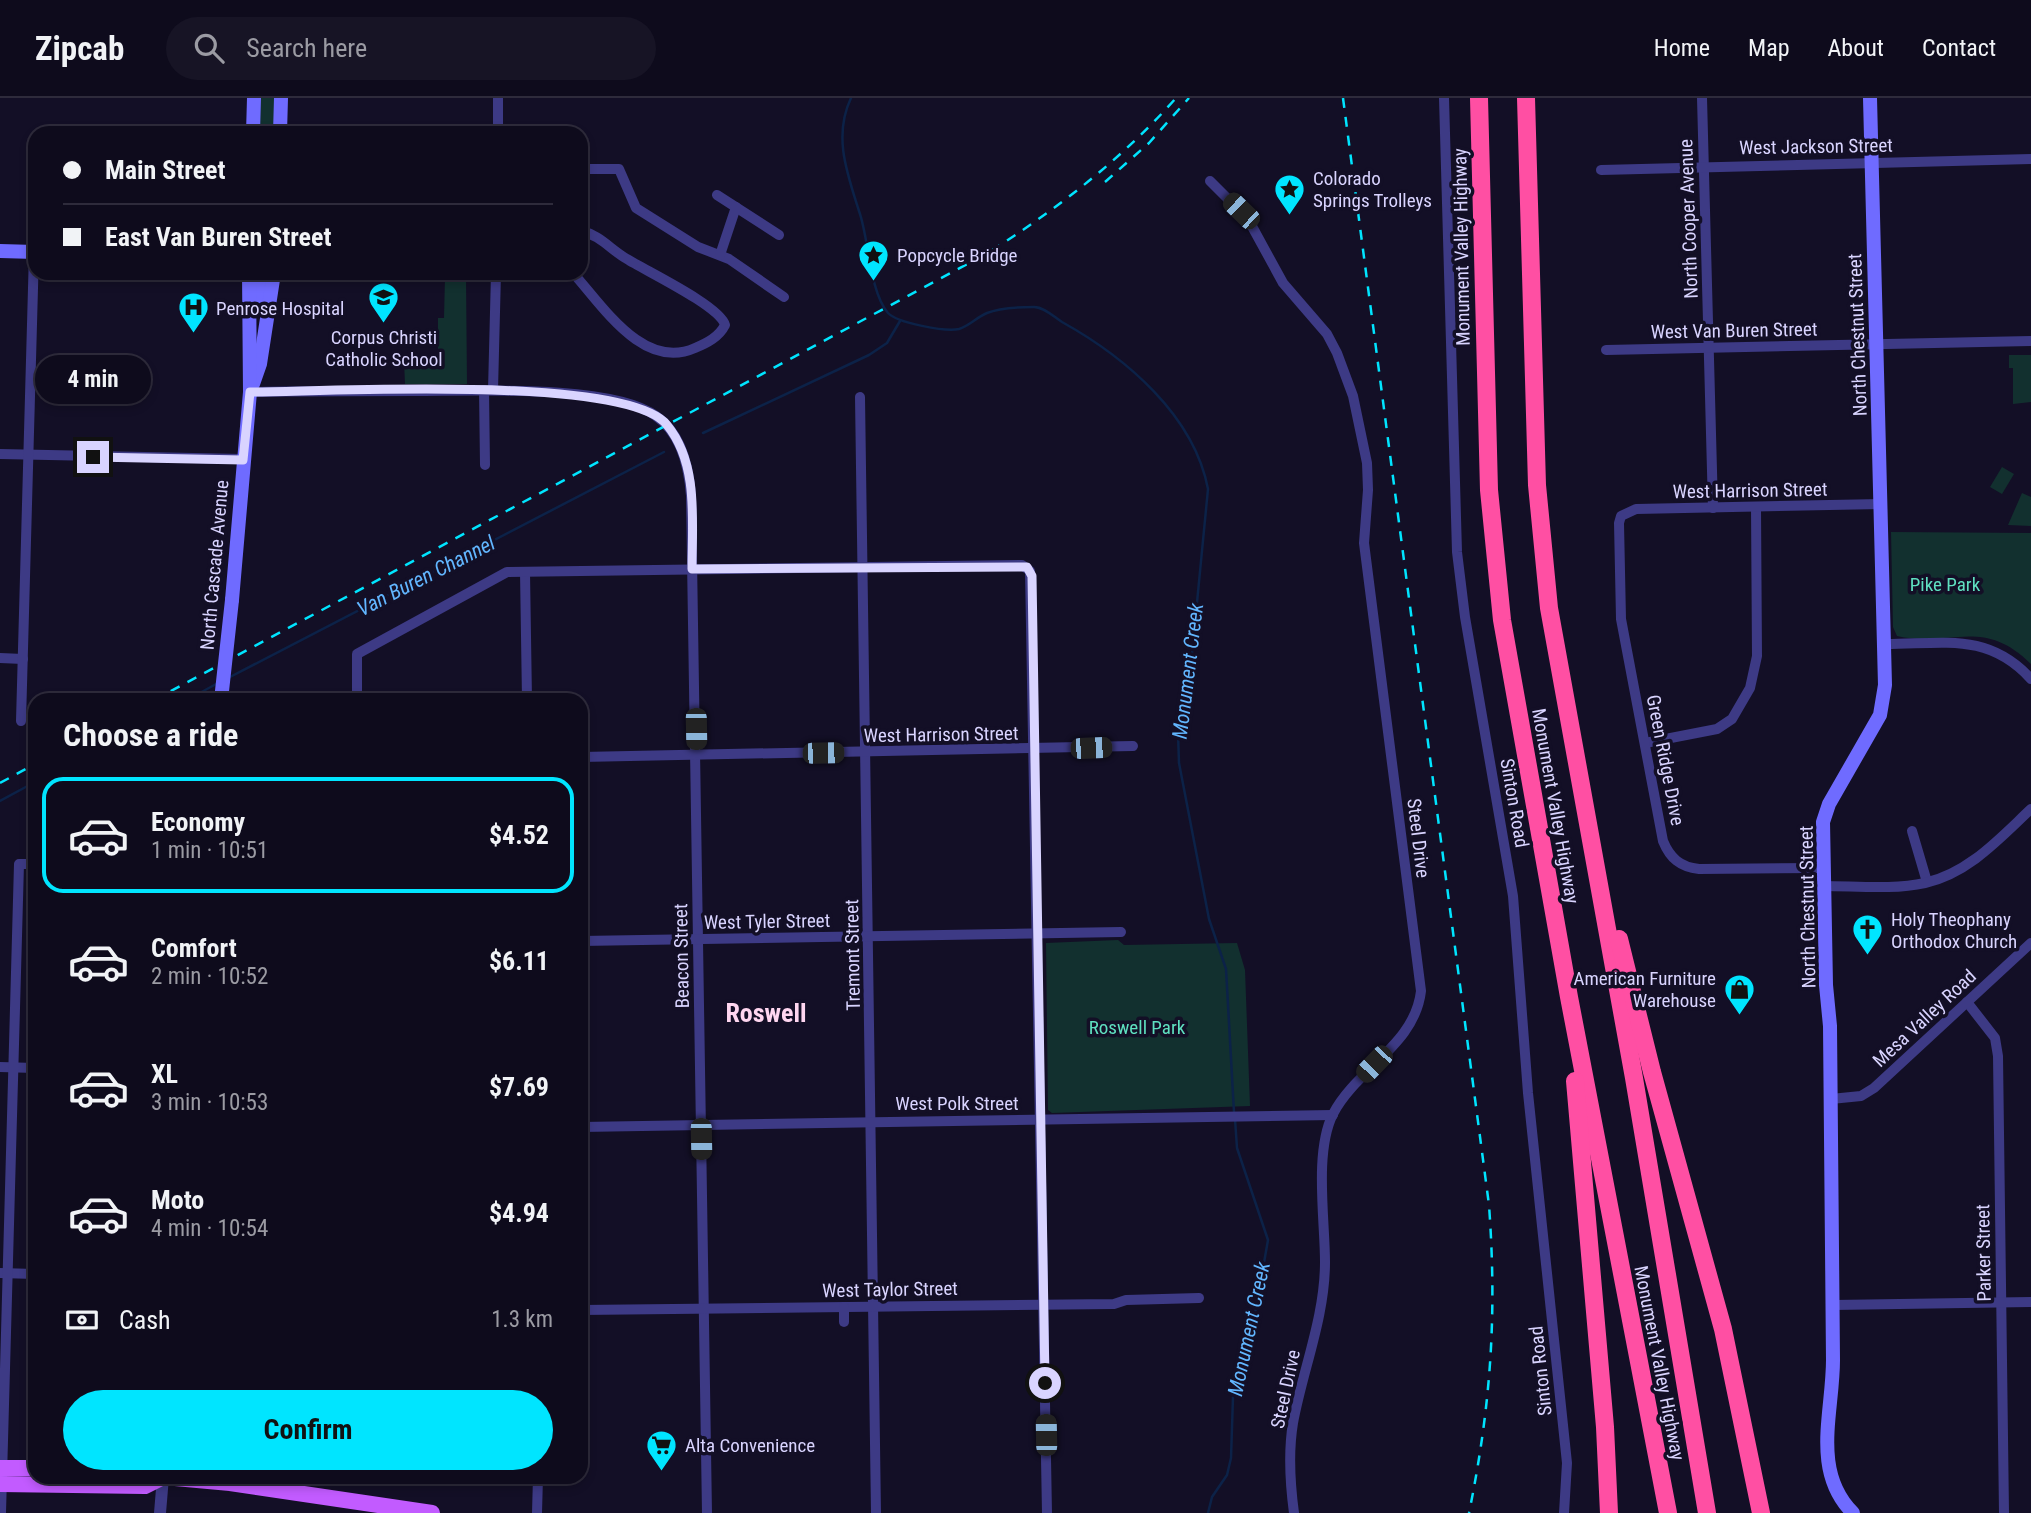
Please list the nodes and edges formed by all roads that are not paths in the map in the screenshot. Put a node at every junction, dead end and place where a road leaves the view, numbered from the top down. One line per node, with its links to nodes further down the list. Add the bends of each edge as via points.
1 (254, 98): 9 (main road)
2 (281, 98): 10 (main road)
3 (498, 98): 11 (street)
4 (1444, 98): 117 (street, Sinton Road, via 1458,559 1513,895 1528,1093 1567,1463)
5 (1479, 98): 78 (highway, Monument Valley Highway, via 1493,540 1507,653)
6 (1526, 98): 67 (highway, Monument Valley Highway, via 1541,534 1556,658)
7 (1702, 98): 14 (street, North Cooper Avenue)
8 (1870, 98): 13 (main road, North Chestnut Street)
9 (253, 126)
10 (280, 126)
11 (498, 126)
12 (2031, 159): 13 (street, West Jackson Street)
13 (1871, 162): 14 (street, West Jackson Street); 34 (main road, North Chestnut Street)
14 (1704, 166): 16 (street, West Jackson Street); 35 (street, North Cooper Avenue)
15 (588, 169): 24 (street, via 619,169 636,208 698,247)
16 (1601, 170)
17 (1210, 181): 84 (street, Steel Drive, via 1248,219 1283,283 1327,334 1353,396 1367,463 1364,543 1421,991 1408,1028)
18 (717, 195): 19 (street)
19 (736, 207): 21 (street); 24 (street)
20 (588, 234): 30 (street, via 681,289 719,315 725,325 716,337 690,350 650,348 629,335)
21 (779, 234)
22 (0, 251): 23 (main road)
23 (28, 252)
24 (720, 255): 31 (street)
25 (34, 280): 41 (street)
26 (249, 280): 38 (main road, North Cascade Avenue)
27 (260, 280): 32 (main road)
28 (273, 280): 32 (main road, North Cascade Avenue)
29 (496, 280): 37 (street)
30 (579, 280)
31 (784, 297)
32 (263, 340): 38 (main road, North Cascade Avenue)
33 (2031, 341): 34 (street, West Van Buren Street)
34 (1876, 345): 35 (street, West Van Buren Street); 44 (main road, North Chestnut Street)
35 (1709, 348): 36 (street, West Van Buren Street); 46 (street, North Cooper Avenue)
36 (1606, 350)
37 (489, 390): 38 (street); 43 (street); 49 (street, Beacon Street, via 580,395 650,411 673,433 687,468)
38 (250, 392): 42 (main road, North Cascade Avenue)
39 (860, 397): 48 (street, Tremont Street)
40 (0, 454): 41 (street)
41 (28, 455): 42 (street); 53 (street)
42 (243, 460): 55 (main road, North Cascade Avenue, bridge)
43 (485, 465)
44 (1881, 504): 45 (street, West Harrison Street); 51 (main road, North Chestnut Street)
45 (1756, 507): 46 (street, West Harrison Street); 59 (street, via 1757,656 1750,688 1726,725)
46 (1713, 508): 47 (street, West Harrison Street, via 1636,509)
47 (1622, 516): 59 (street, Green Ridge Drive, via 1618,531 1621,619)
48 (862, 567): 49 (street); 61 (street, via 1022,565 1030,570); 62 (street, Tremont Street)
49 (692, 569): 50 (street); 63 (street, Beacon Street)
50 (525, 572): 56 (street, via 507,572 357,654); 57 (street)
51 (1886, 644): 54 (street, via 1970,643 2008,656); 69 (main road, North Chestnut Street, via 1880,715 1825,814)
52 (0, 658): 53 (street)
53 (23, 659): 58 (street)
54 (2031, 679)
55 (222, 693)
56 (357, 693)
57 (527, 693)
58 (21, 721)
59 (1645, 743): 69 (street, Green Ridge Drive, via 1664,841 1676,862 1699,869)
60 (1133, 747): 61 (street, West Harrison Street)
61 (1036, 750): 62 (street, West Harrison Street); 73 (street)
62 (866, 752): 63 (street, West Harrison Street); 74 (street, Tremont Street)
63 (696, 756): 64 (street, West Harrison Street); 75 (street, Beacon Street)
64 (588, 757)
65 (2031, 809): 70 (street, via 1975,859)
66 (1912, 831): 70 (street)
67 (1592, 850): 120 (highway, Monument Valley Highway); 121 (highway, via 1724,1329)
68 (28, 864): 81 (street, via 19,863)
69 (1822, 868): 71 (main road, North Chestnut Street)
70 (1927, 882): 71 (street)
71 (1823, 886): 83 (main road, North Chestnut Street)
72 (1121, 932): 73 (street, West Tyler Street)
73 (1038, 935): 74 (street, West Tyler Street); 85 (street)
74 (870, 937): 75 (street, West Tyler Street); 86 (street, Tremont Street)
75 (698, 939): 76 (street, West Tyler Street); 87 (street, Beacon Street)
76 (588, 941)
77 (2031, 943): 79 (street, Mesa Valley Road)
78 (1569, 997): 118 (highway); 119 (highway, Monument Valley Highway)
79 (1967, 1002): 83 (street, Mesa Valley Road, via 1874,1088 1861,1096); 92 (street, Parker Street, via 1995,1038 1998,1056)
80 (0, 1067): 81 (street)
81 (15, 1068): 82 (street); 89 (street)
82 (28, 1068)
83 (1831, 1100): 95 (main road, North Chestnut Street)
84 (1333, 1115): 85 (street, West Polk Street); 116 (street, Steel Drive, via 1323,1169 1324,1285 1291,1442)
85 (1041, 1120): 86 (street, West Polk Street); 94 (street)
86 (870, 1121): 87 (street, West Polk Street); 97 (street, Tremont Street)
87 (701, 1123): 88 (street, West Polk Street); 98 (street, Beacon Street)
88 (588, 1126)
89 (4, 1273): 90 (street); 102 (street)
90 (28, 1274)
91 (1199, 1298): 94 (street, West Taylor Street)
92 (2001, 1302): 93 (street); 95 (street); 123 (street, Parker Street)
93 (2031, 1302)
94 (1043, 1305): 97 (street, West Taylor Street); 115 (street)
95 (1833, 1305): 122 (main road, North Chestnut Street, via 1833,1391 1826,1458 1836,1491)
96 (844, 1307): 97 (street, West Taylor Street); 98 (street, West Taylor Street); 100 (street)
97 (873, 1307): 114 (street, Tremont Street)
98 (704, 1309): 99 (street, West Taylor Street); 113 (street, Beacon Street)
99 (588, 1310)
100 (844, 1322)
101 (28, 1470): 102 (main road)
102 (1, 1476): 103 (main road); 109 (street)
103 (28, 1478)
104 (116, 1484): 105 (main road)
105 (149, 1484)
106 (162, 1484): 110 (street)
107 (237, 1484): 111 (main road)
108 (538, 1484): 112 (street)
109 (1, 1513)
110 (160, 1513)
111 (432, 1513)
112 (537, 1513)
113 (707, 1513)
114 (876, 1513)
115 (1048, 1513)
116 (1294, 1513)
117 (1564, 1513)
118 (1609, 1513)
119 (1668, 1513)
120 (1707, 1513)
121 (1761, 1513)
122 (1853, 1513)
123 (2004, 1513)

